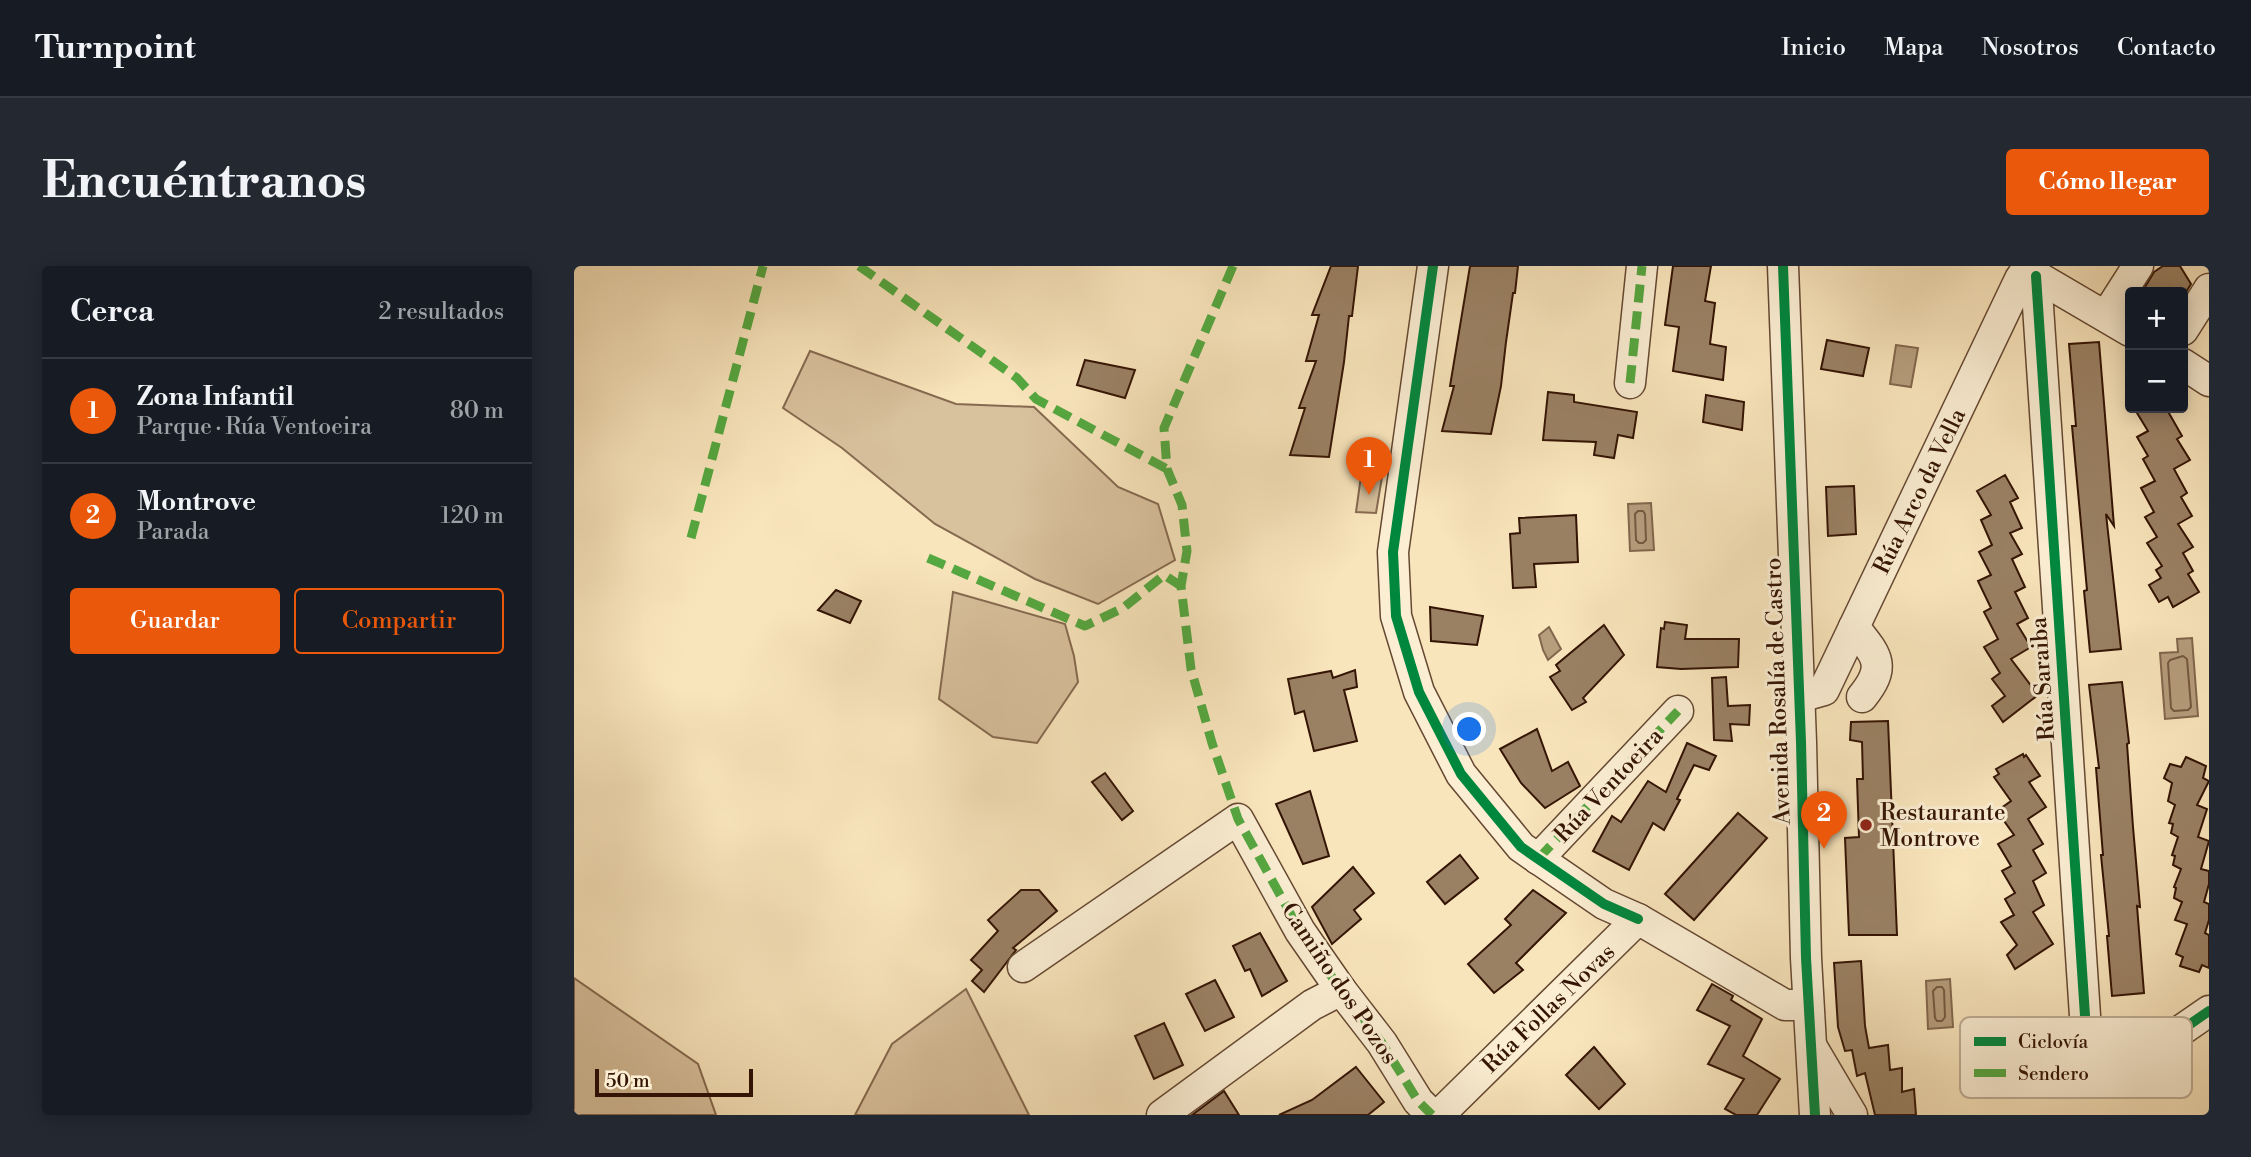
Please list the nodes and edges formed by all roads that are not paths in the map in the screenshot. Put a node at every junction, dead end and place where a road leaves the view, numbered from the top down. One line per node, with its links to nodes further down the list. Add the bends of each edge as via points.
1 (1433, 266): 16 (street, Rúa Ventoeira, via 1393,552 1396,616 1419,692 1461,774 1521,847)
2 (1642, 266): 11 (street)
3 (1783, 266): 13 (street, Avenida Rosalía de Castro)
4 (2138, 266): 8 (street)
5 (2030, 271): 8 (street); 12 (street, Rúa Arco da Vella, via 2020,279); 22 (street, Rúa Saraiba)
6 (2209, 289): 7 (street)
7 (2188, 322)
8 (2118, 324)
9 (2188, 367): 10 (street)
10 (2209, 381)
11 (1630, 383)
12 (1854, 627): 13 (street, Rúa Arco da Vella, via 1824,690); 14 (street, via 1875,653 1877,666 1875,681)
13 (1799, 697): 20 (street, Avenida Rosalía de Castro)
14 (1862, 697)
15 (1678, 711): 16 (street, Rúa Ventoeira)
16 (1538, 859): 17 (street, Rúa Ventoeira, via 1604,904)
17 (1638, 919): 20 (street, via 1785,1005); 27 (street, Rúa Follas Novas)
18 (1023, 967): 19 (street, Camiño dos Pozos, via 1238,819 1300,931)
19 (1341, 990): 25 (street, via 1312,1005); 26 (street, Camiño dos Pozos)
20 (1808, 1005): 24 (street, Avenida Rosalía de Castro)
21 (2209, 1011): 23 (street, Rúa Saraiba)
22 (2085, 1017)
23 (2192, 1023)
24 (1810, 1044): 28 (street, Avenida Rosalía de Castro); 29 (street)
25 (1162, 1115)
26 (1432, 1115)
27 (1439, 1115)
28 (1815, 1115)
29 (1852, 1115)

